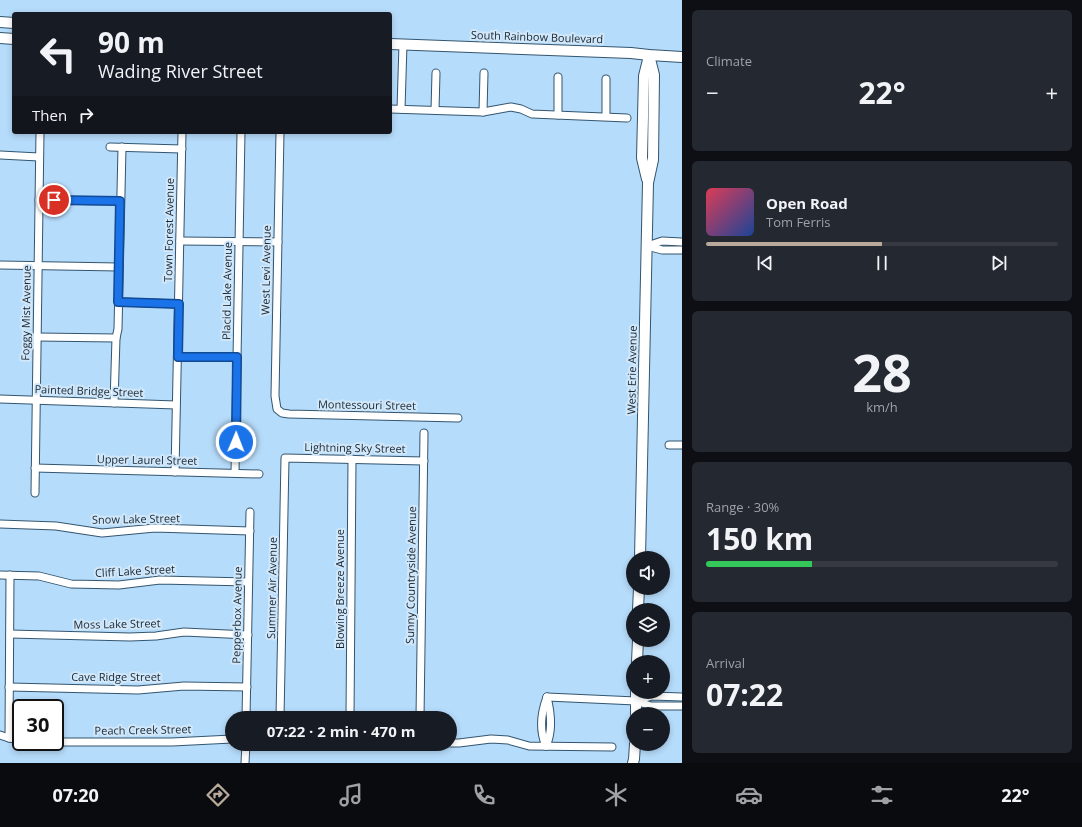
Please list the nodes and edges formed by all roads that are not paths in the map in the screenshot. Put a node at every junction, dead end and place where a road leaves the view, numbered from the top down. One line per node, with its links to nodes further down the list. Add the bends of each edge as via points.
1 (0, 22): 2 (street)
2 (12, 23)
3 (0, 38): 4 (street)
4 (12, 39)
5 (392, 44): 6 (street, South Rainbow Boulevard)
6 (403, 44): 7 (street, South Rainbow Boulevard); 14 (street)
7 (649, 55): 8 (street, South Rainbow Boulevard); 35 (street, West Erie Avenue, via 654,75 653,160 648,183)
8 (682, 57)
9 (436, 73): 15 (street)
10 (484, 73): 16 (street)
11 (558, 77): 17 (street)
12 (606, 79): 18 (street)
13 (392, 109): 14 (street)
14 (401, 109): 15 (street)
15 (435, 110): 16 (street)
16 (483, 112): 17 (street, via 511,107 532,114)
17 (558, 115): 18 (street)
18 (606, 116): 19 (street)
19 (627, 118)
20 (40, 134): 28 (street, Foggy Mist Avenue)
21 (182, 134): 26 (street, Town Forest Avenue)
22 (241, 134): 32 (street, Placid Lake Avenue)
23 (280, 134): 33 (street, West Levi Avenue)
24 (110, 147): 25 (street)
25 (122, 147): 26 (street); 30 (street)
26 (182, 149): 31 (street, Town Forest Avenue)
27 (0, 155): 28 (street)
28 (39, 156): 29 (street, Foggy Mist Avenue)
29 (39, 200): 30 (street); 38 (street, Foggy Mist Avenue)
30 (120, 201): 39 (street)
31 (180, 241): 32 (street); 41 (street, Town Forest Avenue)
32 (239, 241): 33 (street); 45 (street, Placid Lake Avenue)
33 (278, 242): 50 (street, West Levi Avenue, via 275,396)
34 (682, 242): 35 (street, via 662,241)
35 (647, 246): 36 (street, via 662,250); 66 (street, West Erie Avenue)
36 (682, 250)
37 (0, 265): 38 (street)
38 (38, 266): 39 (street); 42 (street, Foggy Mist Avenue)
39 (119, 267): 40 (street)
40 (118, 302): 41 (street); 43 (street)
41 (179, 304): 44 (street, Town Forest Avenue)
42 (37, 337): 43 (street); 47 (street, Foggy Mist Avenue)
43 (116, 338): 48 (street)
44 (178, 357): 45 (street); 49 (street, Town Forest Avenue)
45 (237, 357): 60 (street, Placid Lake Avenue)
46 (0, 400): 47 (street, Painted Bridge Street)
47 (36, 401): 48 (street, Painted Bridge Street); 58 (street, Foggy Mist Avenue)
48 (114, 403): 49 (street, Painted Bridge Street)
49 (176, 405): 59 (street, Town Forest Avenue)
50 (277, 409): 51 (street, Montessouri Street, via 289,414)
51 (458, 418)
52 (424, 433): 57 (street, Sunny Countryside Avenue)
53 (669, 445): 54 (street)
54 (682, 445)
55 (285, 458): 56 (street, Lightning Sky Street); 80 (street, Summer Air Avenue)
56 (352, 459): 57 (street, Lightning Sky Street); 81 (street, Blowing Breeze Avenue)
57 (424, 461): 82 (street, Sunny Countryside Avenue)
58 (35, 468): 59 (street, Upper Laurel Street); 62 (street, Foggy Mist Avenue)
59 (175, 472): 60 (street, Upper Laurel Street)
60 (235, 473): 61 (street, Upper Laurel Street)
61 (259, 474)
62 (35, 493)
63 (250, 512): 65 (street, Pepperbox Avenue)
64 (0, 524): 65 (street, Snow Lake Street, via 56,526 102,533 155,528)
65 (250, 531): 69 (street, Pepperbox Avenue)
66 (640, 551)
67 (0, 575): 68 (street, Cliff Lake Street)
68 (10, 575): 69 (street, Cliff Lake Street, via 39,576 71,584 103,585 160,580); 70 (street)
69 (248, 582): 71 (street, Pepperbox Avenue)
70 (10, 634): 71 (street, Moss Lake Street, via 130,637 189,632); 72 (street)
71 (248, 635): 73 (street, Pepperbox Avenue)
72 (9, 687): 73 (street, Cave Ridge Street, via 138,690 184,686); 84 (street)
73 (247, 687): 79 (street, Pepperbox Avenue)
74 (626, 696): 89 (street, via 547,697 550,738)
75 (670, 697): 76 (street)
76 (682, 697)
77 (640, 699): 78 (street, via 651,706)
78 (682, 706)
79 (246, 711)
80 (280, 711)
81 (350, 711)
82 (420, 711)
83 (0, 735): 84 (street)
84 (9, 738): 85 (street)
85 (12, 738)
86 (225, 739): 87 (street, Peach Creek Street)
87 (64, 742)
88 (457, 742): 89 (street, via 491,739 508,740 529,746)
89 (546, 746): 90 (street)
90 (612, 747)
91 (246, 751): 94 (street)
92 (635, 751): 93 (street)
93 (634, 762)
94 (245, 763)

